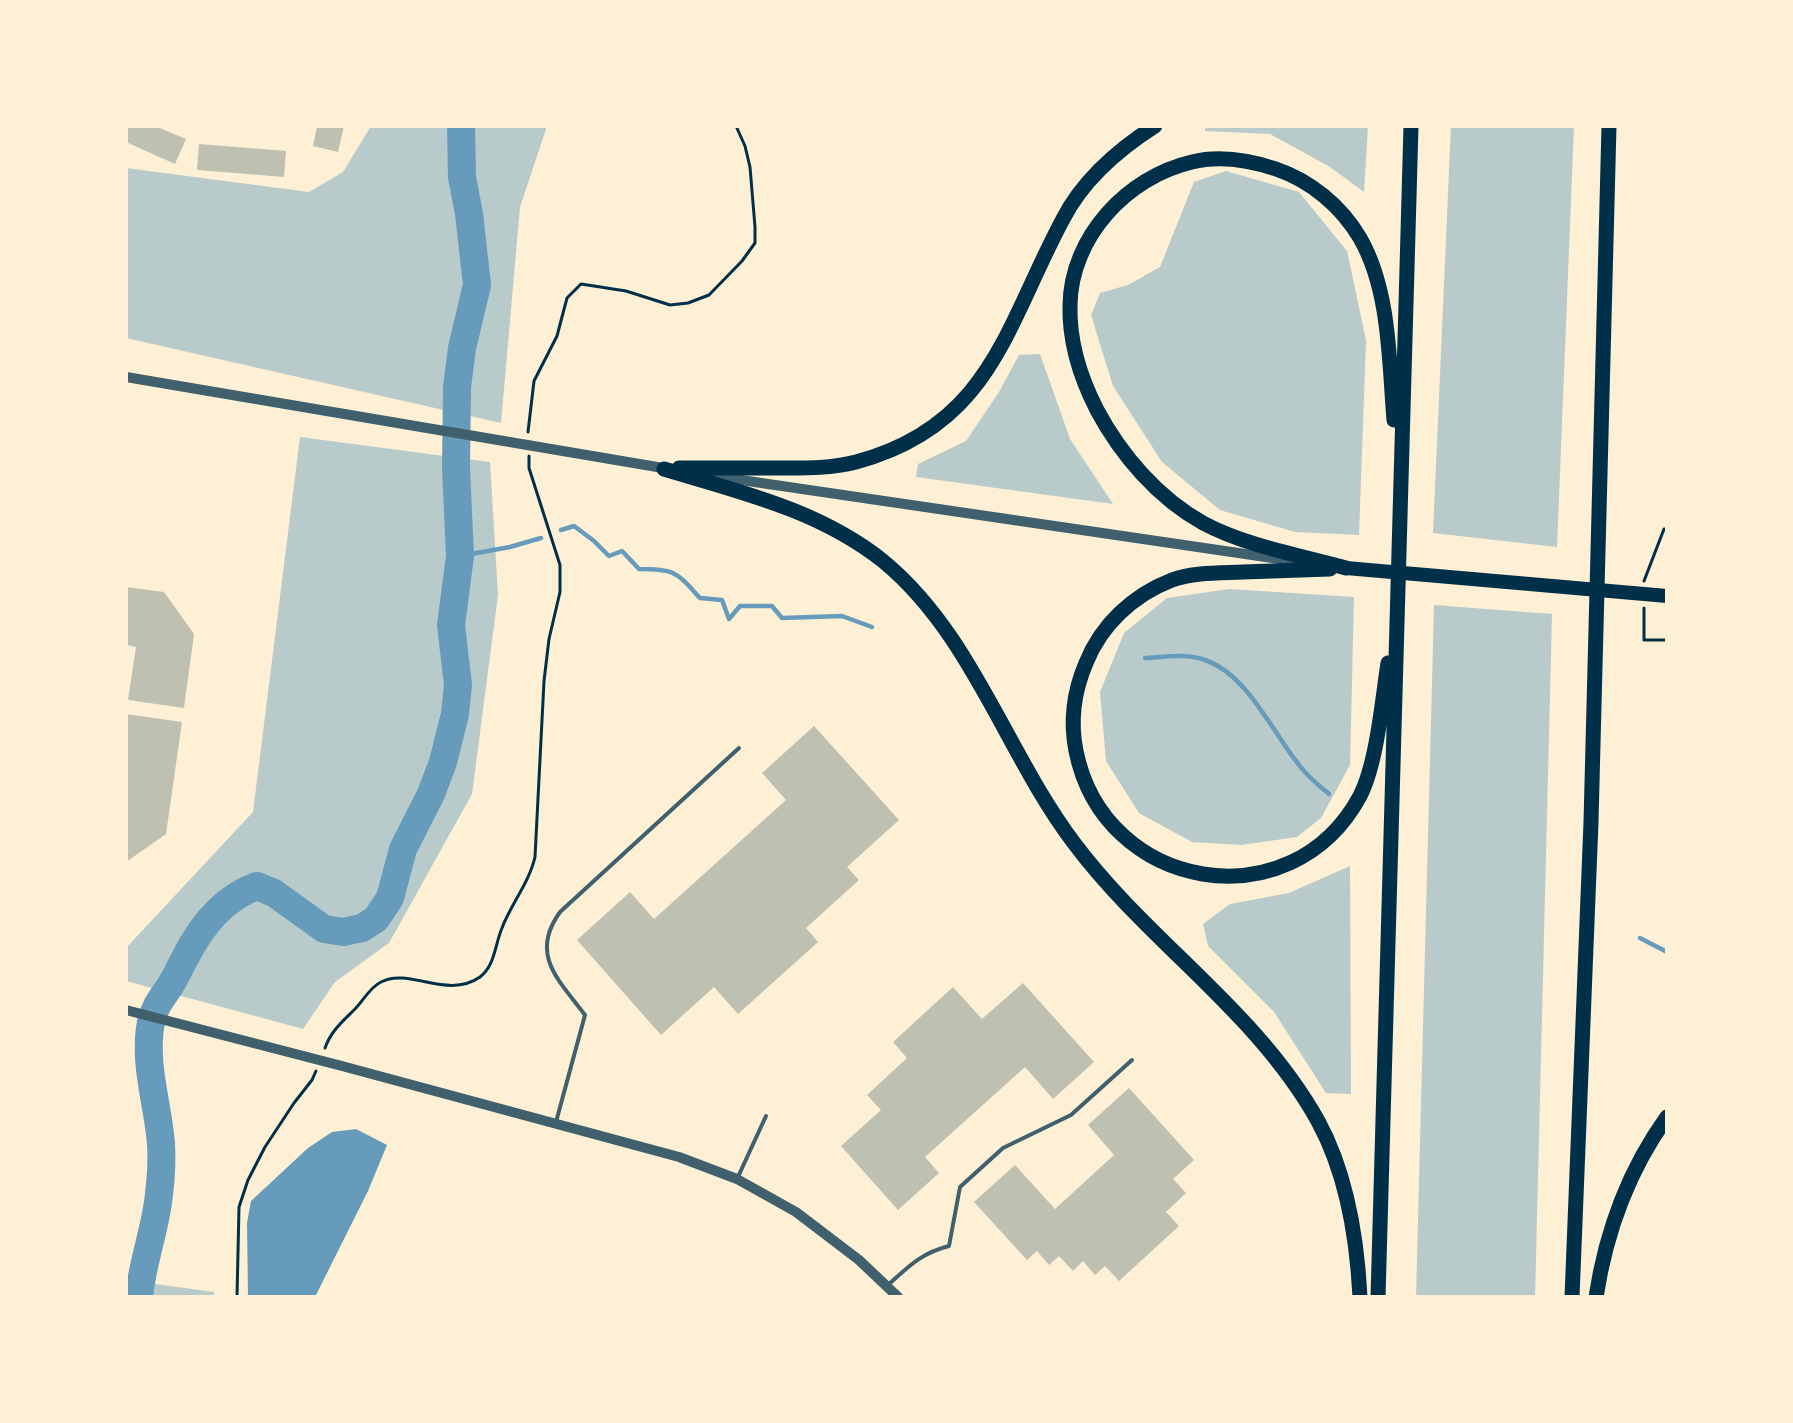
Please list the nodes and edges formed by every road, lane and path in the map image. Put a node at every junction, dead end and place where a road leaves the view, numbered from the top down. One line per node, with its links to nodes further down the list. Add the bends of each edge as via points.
1 (736, 126): 6 (path, via 750,167 754,243 742,261 709,295 688,303 670,305 626,291 582,284 567,298 557,336 534,381)
2 (1155, 126): 8 (highway, via 1129,142 1081,191 1063,218 1012,327 982,378 956,407 927,430 892,449 855,462 820,467)
3 (1411, 126): 9 (highway)
4 (1609, 126): 27 (highway, via 1591,822)
5 (126, 378): 8 (street)
6 (527, 437)
7 (528, 447): 15 (path, via 529,468 560,565 560,592 544,681 531,873 501,930 488,970 464,985 396,979 381,982 334,1029)
8 (664, 469): 10 (street); 25 (highway, via 788,507 846,535 883,561 936,617 1073,843 1140,919 1246,1023 1297,1086 1319,1123 1338,1169 1357,1252)
9 (1400, 497): 10 (highway, via 1385,315 1371,262 1346,217 1306,182 1261,164 1237,160 1185,164 1155,175 1131,190 1111,209 1081,253 1070,302 1071,336 1078,366 1105,425 1149,481 1200,521 1227,535); 12 (highway)
10 (1346, 568): 11 (main road); 12 (highway, via 1204,573 1173,580 1150,590 1109,624 1081,674 1074,703 1073,736 1089,791 1102,813 1138,849 1191,872 1242,876 1290,864 1329,837 1347,818 1369,773)
11 (1667, 596)
12 (1398, 601): 26 (highway)
13 (739, 748): 20 (lane, via 552,923 545,944 547,957 585,1015)
14 (126, 1010): 20 (street)
15 (321, 1058)
16 (1132, 1060): 22 (lane, via 1071,1114 1003,1148 960,1187 949,1246 919,1257)
17 (316, 1069): 23 (path, via 248,1179 239,1207)
18 (766, 1116): 21 (lane)
19 (1667, 1118): 28 (highway, via 1620,1202)
20 (555, 1123): 21 (street, via 679,1157)
21 (736, 1179): 22 (street, via 796,1212)
22 (887, 1285): 24 (street)
23 (237, 1297)
24 (898, 1297)
25 (1360, 1297)
26 (1378, 1297)
27 (1572, 1297)
28 (1596, 1297)

